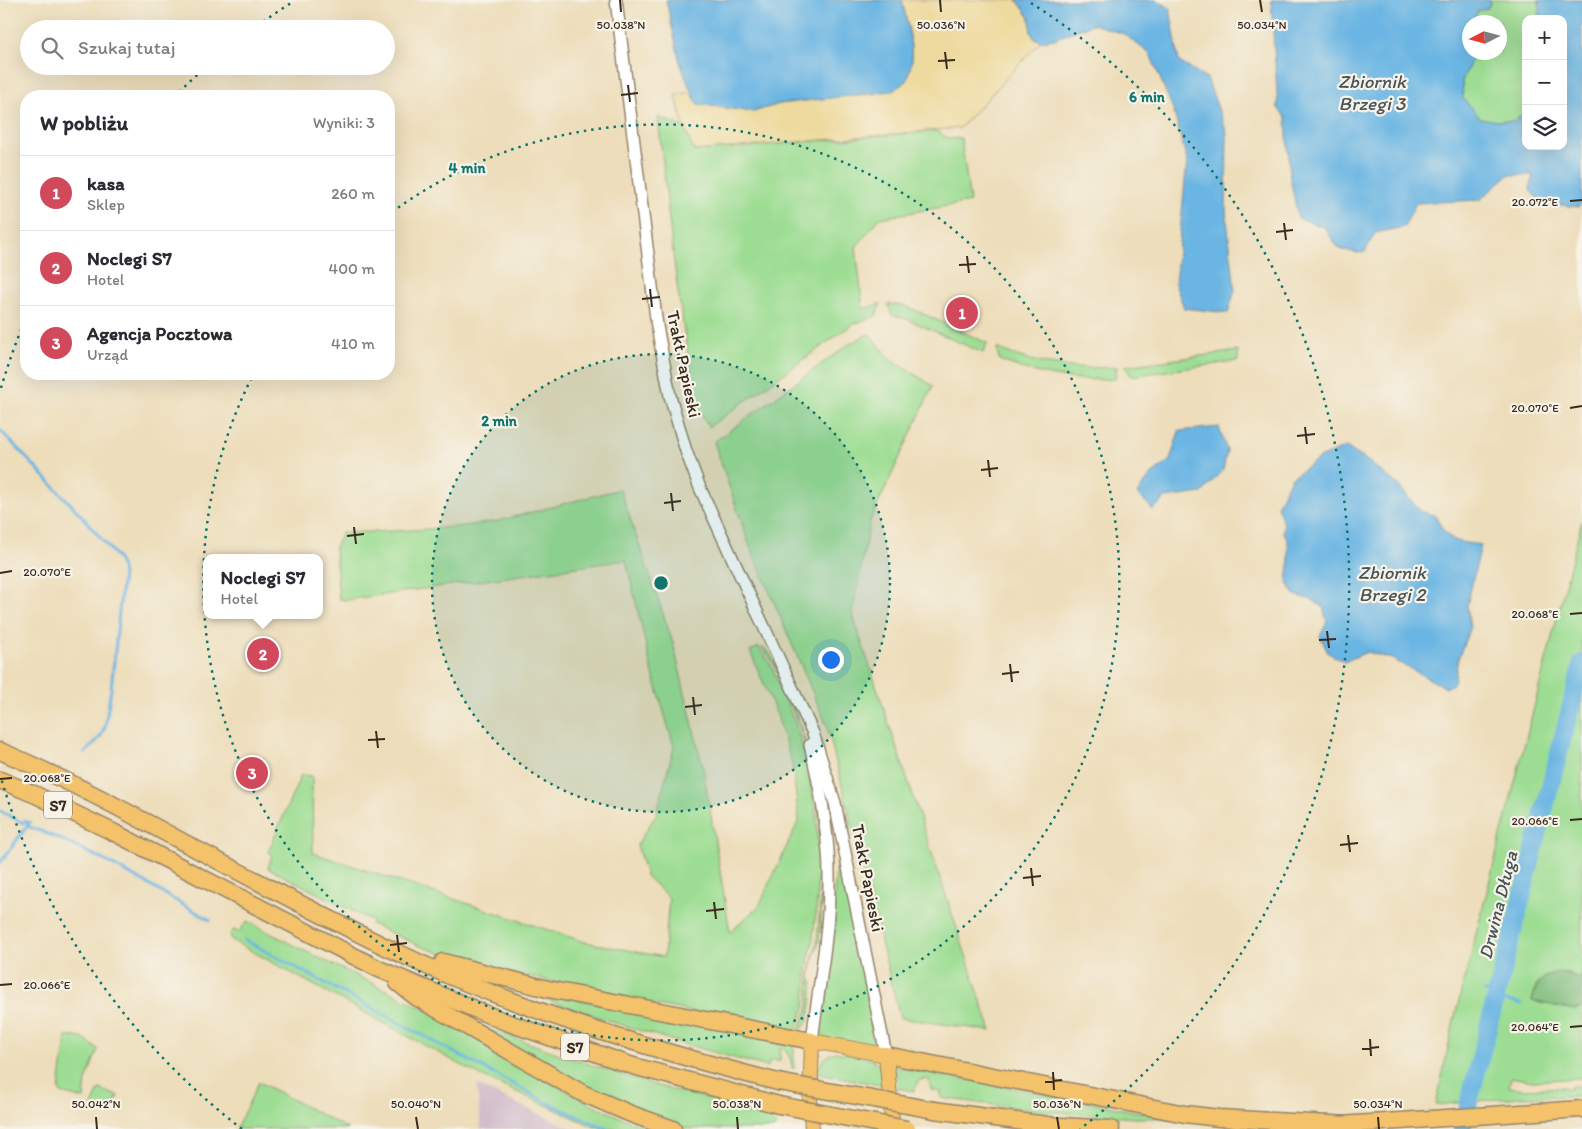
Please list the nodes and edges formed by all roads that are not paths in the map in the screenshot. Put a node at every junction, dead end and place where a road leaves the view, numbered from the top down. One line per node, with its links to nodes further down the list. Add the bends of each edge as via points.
1 (616, 0): 2 (street, Trakt Papieski, via 656,326 670,396 700,488)
2 (802, 711): 7 (street, Trakt Papieski, via 823,806 830,883); 8 (street, Trakt Papieski, via 813,733 835,803)
3 (0, 751): 5 (highway, S7, via 122,809)
4 (0, 780): 6 (highway, S7, via 115,833)
5 (390, 949): 7 (highway, via 548,989); 15 (highway, S7, bridge, via 517,1003 587,1027 778,1082 934,1110 1039,1124)
6 (379, 969): 11 (highway, via 416,997 582,1093); 14 (highway, S7, bridge, via 506,1022 642,1069 779,1105)
7 (812, 1042): 8 (main road); 12 (main road)
8 (886, 1055): 10 (highway, via 1185,1114); 13 (main road)
9 (1582, 1109): 10 (highway)
10 (1350, 1125): 16 (highway)
11 (673, 1129)
12 (812, 1129)
13 (893, 1129)
14 (907, 1129)
15 (1110, 1129)
16 (1268, 1129)

